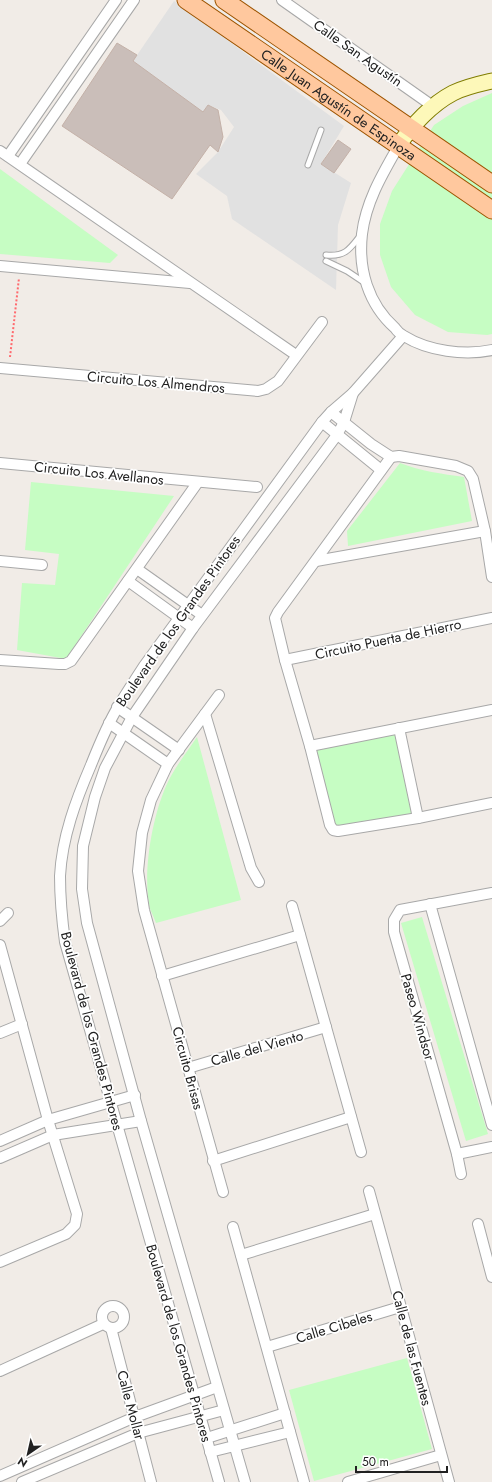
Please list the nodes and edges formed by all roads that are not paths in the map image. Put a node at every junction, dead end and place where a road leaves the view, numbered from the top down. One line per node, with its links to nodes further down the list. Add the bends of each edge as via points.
1 (116, 0): 8 (street)
2 (134, 0): 9 (street)
3 (186, 0): 12 (main road, Calle Juan Agustín de Espinoza)
4 (224, 0): 10 (main road, Calle Juan Agustín de Espinoza)
5 (282, 0): 7 (street, Calle San Agustín)
6 (492, 81): 7 (street, via 453,93)
7 (434, 106): 10 (street)
8 (40, 111): 9 (street); 13 (street)
9 (52, 119): 14 (street)
10 (411, 129): 12 (street); 16 (main road, Calle Juan Agustín de Espinoza)
11 (321, 130): 15 (lane)
12 (399, 145): 17 (main road, Calle Juan Agustín de Espinoza); 18 (street, via 369,202)
13 (4, 153): 14 (street)
14 (20, 164): 20 (street)
15 (308, 165)
16 (492, 184)
17 (492, 210)
18 (362, 234): 21 (street, via 361,253); 21 (lane, via 345,252 326,258)
19 (0, 266): 20 (street)
20 (192, 283): 25 (street)
21 (367, 285): 23 (street, via 374,303 388,322)
22 (322, 322): 25 (street, Circuito Los Almendros)
23 (403, 336): 24 (street, via 430,347 454,352); 27 (street, Boulevard de los Grandes Pintores)
24 (492, 350)
25 (296, 355): 26 (street, Circuito Los Almendros, via 278,381 258,391)
26 (5, 368)
27 (353, 394): 28 (street, Boulevard de los Grandes Pintores); 30 (street, Boulevard de los Grandes Pintores)
28 (331, 412): 29 (street, Boulevard de los Grandes Pintores); 30 (street)
29 (322, 422): 31 (street); 44 (street, Boulevard de los Grandes Pintores)
30 (344, 422): 31 (street, Boulevard de los Grandes Pintores); 32 (street)
31 (337, 435): 34 (street); 45 (street, Boulevard de los Grandes Pintores)
32 (391, 457): 34 (street); 37 (street, via 399,456 456,466 468,471 473,479)
33 (0, 463): 35 (street, Circuito Los Avellanos)
34 (380, 470): 39 (street)
35 (198, 482): 36 (street, Circuito Los Avellanos); 41 (street)
36 (257, 487)
37 (485, 531): 39 (street); 42 (street)
38 (0, 561): 40 (street)
39 (316, 561): 50 (street, via 275,618)
40 (42, 565)
41 (137, 569): 43 (street); 44 (street)
42 (492, 577)
43 (128, 581): 46 (street); 49 (street, via 71,661 59,664)
44 (188, 605): 45 (street); 46 (street, Boulevard de los Grandes Pintores)
45 (202, 615): 48 (street, Boulevard de los Grandes Pintores)
46 (178, 618): 48 (street); 52 (street, Boulevard de los Grandes Pintores)
47 (492, 618): 50 (street, Circuito Puerta de Hierro)
48 (193, 628): 55 (street, Boulevard de los Grandes Pintores)
49 (0, 660)
50 (285, 660): 59 (street)
51 (218, 695): 54 (street, Circuito Brisas)
52 (117, 708): 55 (street); 56 (street, Boulevard de los Grandes Pintores)
53 (492, 710): 57 (street)
54 (205, 714): 60 (street, Circuito Brisas); 64 (street, via 251,868)
55 (132, 717): 58 (street, Boulevard de los Grandes Pintores); 60 (street)
56 (109, 723): 58 (street); 78 (street, Boulevard de los Grandes Pintores, via 82,784 70,821 60,875 65,942)
57 (399, 728): 59 (street); 63 (street)
58 (123, 733): 61 (street); 77 (street, Boulevard de los Grandes Pintores, via 106,768 88,822 83,846 82,888 87,922)
59 (310, 746): 63 (street, via 333,830)
60 (179, 750): 61 (street, Circuito Brisas)
61 (168, 764): 72 (street, Circuito Brisas, via 151,800 142,833 138,871 144,910)
62 (492, 803): 63 (street)
63 (418, 818)
64 (260, 882)
65 (492, 893): 66 (street, Paseo Windsor)
66 (430, 904): 83 (street); 88 (street, Paseo Windsor, via 400,910 394,920 394,932)
67 (292, 906): 70 (street)
68 (8, 913): 69 (street)
69 (0, 921)
70 (300, 936): 72 (street); 74 (street)
71 (0, 945): 73 (street)
72 (162, 976): 76 (street, Circuito Brisas)
73 (22, 1024): 75 (street); 80 (street)
74 (326, 1028): 76 (street, Calle del Viento); 79 (street)
75 (0, 1033)
76 (188, 1068): 90 (street, Circuito Brisas)
77 (135, 1095): 78 (street); 81 (street, Boulevard de los Grandes Pintores)
78 (111, 1102): 80 (street); 82 (street, Boulevard de los Grandes Pintores)
79 (351, 1117): 87 (street); 90 (street)
80 (48, 1120): 84 (street); 85 (street)
81 (141, 1121): 82 (street); 104 (street, Boulevard de los Grandes Pintores)
82 (118, 1124): 84 (street); 105 (street, Boulevard de los Grandes Pintores)
83 (492, 1125)
84 (53, 1135): 89 (street); 99 (street, via 77,1214 75,1225 66,1234)
85 (0, 1141)
86 (492, 1148): 88 (street)
87 (361, 1152)
88 (457, 1154): 91 (street, Paseo Windsor)
89 (0, 1158)
90 (213, 1161): 93 (street, Circuito Brisas)
91 (461, 1174)
92 (369, 1191): 94 (street, Calle de las Fuentes)
93 (223, 1192)
94 (375, 1214): 98 (street); 101 (street, Calle de las Fuentes)
95 (478, 1224): 97 (street)
96 (233, 1227): 98 (street)
97 (488, 1246): 100 (street)
98 (241, 1255): 102 (street)
99 (0, 1262)
100 (492, 1276)
101 (400, 1307): 102 (street, Calle Cibeles); 116 (street, Calle de las Fuentes)
102 (267, 1347): 107 (street)
103 (0, 1371): 109 (street, Calle Mollar, via 107,1326)
104 (217, 1387): 105 (street); 106 (street, Boulevard de los Grandes Pintores)
105 (194, 1396): 108 (street, Boulevard de los Grandes Pintores); 109 (street)
106 (224, 1410): 108 (street); 110 (street, Boulevard de los Grandes Pintores)
107 (285, 1413): 110 (street); 112 (street)
108 (200, 1416): 111 (street); 113 (street, Boulevard de los Grandes Pintores)
109 (135, 1417): 111 (street, Calle Mollar); 117 (street)
110 (230, 1430): 113 (street); 114 (street, Boulevard de los Grandes Pintores)
111 (138, 1432): 118 (street); 119 (street, Calle Mollar)
112 (290, 1432): 114 (street); 122 (street)
113 (206, 1438): 115 (street, Boulevard de los Grandes Pintores)
114 (235, 1446): 115 (street); 121 (street, Boulevard de los Grandes Pintores)
115 (210, 1452): 120 (street, Boulevard de los Grandes Pintores)
116 (441, 1456): 123 (street); 124 (street, Calle de las Fuentes)
117 (0, 1476)
118 (22, 1482)
119 (151, 1482)
120 (219, 1482)
121 (245, 1482)
122 (304, 1482)
123 (348, 1482)
124 (449, 1482)

